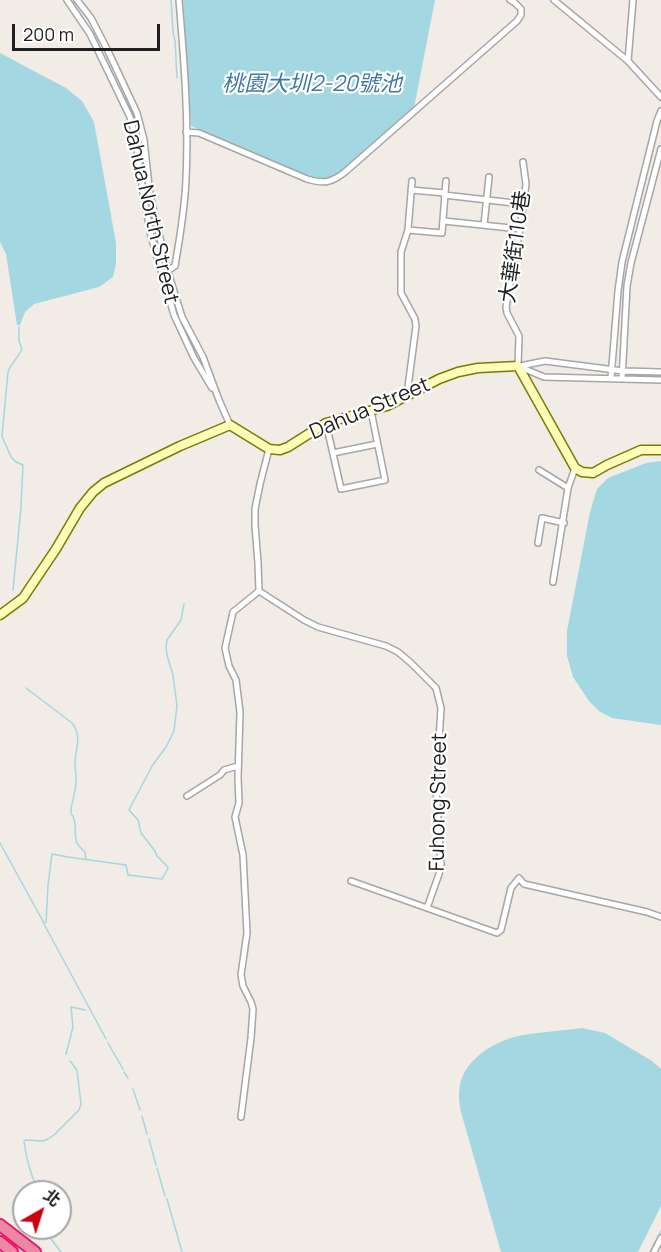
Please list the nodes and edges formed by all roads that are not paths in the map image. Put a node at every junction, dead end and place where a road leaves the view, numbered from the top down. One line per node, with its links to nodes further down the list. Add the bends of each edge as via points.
1 (67, 0): 28 (street, Dahua North Street, via 90,34 130,117 152,236)
2 (77, 0): 28 (street, via 91,18 137,113)
3 (179, 0): 10 (street)
4 (510, 0): 10 (street, via 521,9 518,21 338,178 326,183 307,179 199,133)
5 (554, 0): 7 (street)
6 (633, 0): 7 (street)
7 (628, 61): 8 (street)
8 (661, 97)
9 (661, 111): 20 (street)
10 (186, 132): 28 (street, via 182,225 175,266)
11 (661, 149): 21 (street)
12 (523, 162): 19 (street, 大華街110巷)
13 (489, 177): 18 (street)
14 (412, 181): 16 (street)
15 (446, 181): 17 (street)
16 (411, 190): 17 (street); 25 (street)
17 (444, 194): 18 (street); 22 (street)
18 (486, 201): 19 (street); 23 (street)
19 (523, 204): 24 (street, 大華街110巷)
20 (637, 205): 21 (street); 26 (street)
21 (645, 208): 27 (street)
22 (444, 221): 23 (street); 25 (street, via 442,233)
23 (484, 225): 24 (street)
24 (520, 229): 29 (street, 大華街110巷, via 506,307 519,336)
25 (408, 230): 36 (street, via 401,252 401,293 416,326)
26 (622, 262): 27 (street); 30 (street)
27 (631, 264): 31 (street)
28 (165, 273): 39 (street)
29 (518, 366): 30 (street, Dahua Street, via 545,362); 33 (street, Dahua Street, via 544,377); 36 (street, Dahua Street, via 458,372); 44 (street)
30 (611, 369): 31 (street, Dahua Street); 33 (street)
31 (623, 371): 32 (street, Dahua Street); 34 (street)
32 (661, 372)
33 (611, 378): 34 (street, Dahua Street)
34 (622, 379): 35 (street, Dahua Street)
35 (661, 380)
36 (407, 397): 37 (street, Dahua Street)
37 (371, 411): 38 (street, Dahua Street); 40 (street)
38 (326, 423): 41 (street, Dahua Street, via 288,447); 43 (street)
39 (230, 425): 41 (street); 51 (street, via 104,483 93,492 23,598)
40 (377, 444): 43 (street); 43 (street, via 385,480 341,489)
41 (269, 449): 50 (street, via 255,509)
42 (661, 450): 44 (street, via 640,450 593,473)
43 (333, 453)
44 (575, 468): 46 (street)
45 (539, 470): 46 (street)
46 (568, 488): 47 (street)
47 (564, 523): 48 (street, via 542,518); 49 (street)
48 (538, 543)
49 (553, 582)
50 (259, 591): 52 (street, via 233,612 225,648 236,680 240,712); 55 (street, Fuhong Street, via 318,627 398,652 436,688 441,708 436,789 441,864)
51 (0, 615)
52 (238, 766): 53 (street, via 224,770); 57 (street, via 240,803 235,817 243,855 247,933 241,975 253,1009)
53 (187, 796)
54 (351, 881): 55 (street)
55 (427, 908): 56 (street, via 497,933 511,888 519,878 524,884)
56 (661, 917)
57 (241, 1117)
58 (0, 1225): 62 (highway)
59 (661, 1238): 63 (street)
60 (0, 1242): 61 (highway)
61 (12, 1252)
62 (35, 1252)
63 (654, 1252)

